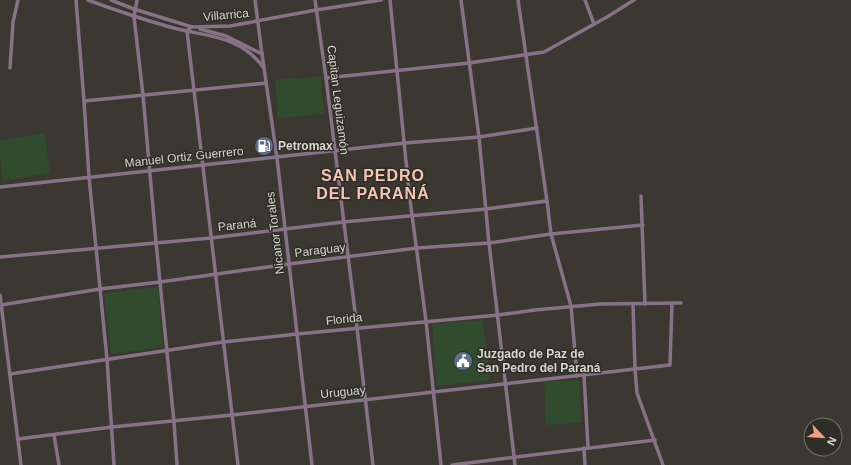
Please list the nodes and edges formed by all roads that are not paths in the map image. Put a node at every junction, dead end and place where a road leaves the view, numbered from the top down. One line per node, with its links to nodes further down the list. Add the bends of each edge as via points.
1 (18, 0): 24 (street, via 13,22)
2 (76, 0): 31 (street)
3 (88, 0): 16 (street, Villarrica)
4 (111, 0): 14 (street, Villarrica)
5 (137, 0): 14 (street)
6 (256, 0): 17 (street, Nicanor Torales)
7 (314, 0): 15 (street, Capitan Leguizamón)
8 (381, 0): 15 (street, Villarrica)
9 (390, 0): 26 (street)
10 (461, 0): 23 (street)
11 (518, 0): 22 (street)
12 (585, 0): 18 (street)
13 (634, 0): 18 (street)
14 (134, 9): 16 (street); 19 (street, Villarrica)
15 (316, 10): 17 (street, Villarrica); 27 (street, Capitan Leguizamón)
16 (134, 17): 20 (street, Villarrica); 30 (street)
17 (258, 22): 19 (street, Villarrica, via 226,27); 21 (street, Nicanor Torales)
18 (594, 24): 22 (street, via 544,52)
19 (191, 27): 20 (street, Villarrica); 21 (street, Villarrica, via 226,36)
20 (187, 31): 25 (street, Villarrica, via 236,44 257,58); 29 (street)
21 (262, 54): 25 (street, Nicanor Torales)
22 (526, 55): 23 (street); 32 (street)
23 (469, 63): 26 (street); 33 (street)
24 (10, 68)
25 (264, 69): 28 (street, Nicanor Torales)
26 (397, 70): 27 (street); 34 (street)
27 (326, 78): 35 (street, Capitan Leguizamón)
28 (266, 83): 29 (street); 36 (street, Nicanor Torales)
29 (194, 90): 30 (street); 37 (street)
30 (143, 95): 31 (street); 38 (street)
31 (84, 101): 39 (street)
32 (537, 128): 33 (street, Manuel Ortiz Guerrero); 42 (street)
33 (479, 137): 34 (street, Manuel Ortiz Guerrero); 43 (street)
34 (405, 143): 35 (street, Manuel Ortiz Guerrero); 44 (street)
35 (335, 151): 36 (street, Manuel Ortiz Guerrero); 45 (street, Capitan Leguizamón)
36 (277, 158): 37 (street, Manuel Ortiz Guerrero); 47 (street, Nicanor Torales)
37 (202, 166): 38 (street, Manuel Ortiz Guerrero); 49 (street)
38 (149, 171): 39 (street, Manuel Ortiz Guerrero); 50 (street)
39 (89, 177): 40 (street, Manuel Ortiz Guerrero); 52 (street)
40 (0, 187)
41 (641, 196): 46 (street)
42 (548, 201): 43 (street, Paraná); 48 (street)
43 (486, 209): 44 (street, Paraná); 51 (street)
44 (412, 215): 45 (street, Paraná); 53 (street)
45 (343, 222): 47 (street, Paraná); 55 (street, Capitan Leguizamón)
46 (643, 225): 48 (street, Paraguay); 64 (street)
47 (285, 229): 49 (street, Paraná); 56 (street, Nicanor Torales)
48 (551, 234): 51 (street, Paraguay); 66 (street)
49 (211, 238): 50 (street, Paraná); 57 (street)
50 (156, 242): 52 (street, Paraná); 58 (street)
51 (490, 243): 53 (street, Paraguay); 67 (street)
52 (96, 248): 54 (street, Paraná); 59 (street)
53 (417, 248): 55 (street, Paraguay); 68 (street)
54 (0, 257)
55 (348, 257): 56 (street, Paraguay); 69 (street, Capitan Leguizamón)
56 (289, 264): 57 (street, Paraguay); 70 (street, Nicanor Torales)
57 (215, 275): 58 (street, Paraguay); 71 (street)
58 (160, 282): 59 (street, Paraguay); 72 (street)
59 (100, 289): 65 (street, Paraguay); 73 (street)
60 (0, 295): 65 (street)
61 (672, 303): 62 (street, Florida); 64 (street, Florida); 74 (street, Uruguay, via 670,365)
62 (681, 303)
63 (633, 304): 64 (street, Florida); 66 (street, Florida); 74 (street)
64 (645, 304)
65 (1, 305): 75 (street)
66 (571, 306): 67 (street, Florida); 77 (street)
67 (498, 315): 68 (street, Florida); 78 (street)
68 (426, 321): 69 (street, Florida); 79 (street)
69 (357, 328): 70 (street, Florida); 80 (street, Capitan Leguizamón)
70 (297, 334): 71 (street, Florida); 81 (street, Nicanor Torales)
71 (223, 342): 72 (street, Florida); 82 (street)
72 (167, 350): 73 (street, Florida); 83 (street)
73 (107, 359): 75 (street, Florida); 84 (street)
74 (635, 369): 76 (street, Uruguay); 87 (street, via 640,405)
75 (10, 374): 86 (street)
76 (584, 375): 77 (street, Uruguay); 88 (street)
77 (577, 376): 78 (street, Uruguay)
78 (506, 384): 79 (street, Uruguay); 89 (street)
79 (433, 392): 80 (street, Uruguay); 97 (street)
80 (366, 400): 81 (street, Uruguay); 96 (street, Capitan Leguizamón)
81 (306, 406): 82 (street, Uruguay); 95 (street, Nicanor Torales)
82 (232, 416): 83 (street, Uruguay); 94 (street)
83 (174, 422): 84 (street, Uruguay); 93 (street)
84 (112, 427): 85 (street, Uruguay); 92 (street)
85 (54, 435): 86 (street, Uruguay); 91 (street)
86 (18, 438): 90 (street)
87 (655, 440): 88 (street); 101 (street)
88 (586, 448): 89 (street); 100 (street)
89 (514, 457): 98 (street); 99 (street)
90 (22, 465)
91 (59, 465)
92 (114, 465)
93 (178, 465)
94 (238, 465)
95 (312, 465)
96 (373, 465)
97 (441, 465)
98 (452, 465)
99 (515, 465)
100 (586, 465)
101 (663, 465)

